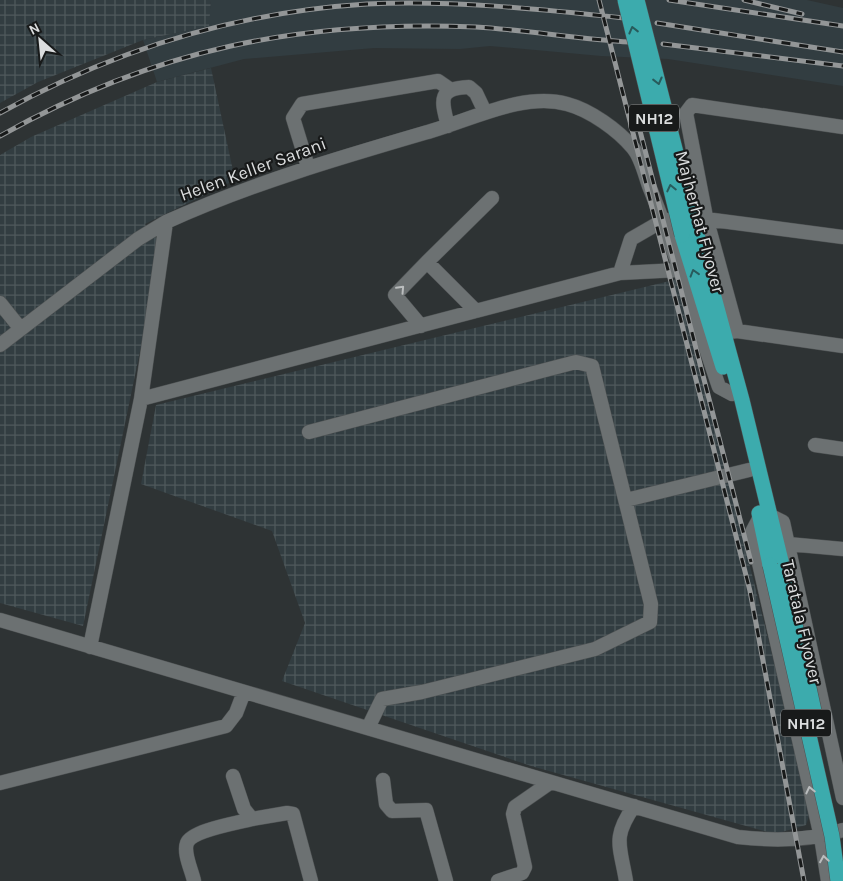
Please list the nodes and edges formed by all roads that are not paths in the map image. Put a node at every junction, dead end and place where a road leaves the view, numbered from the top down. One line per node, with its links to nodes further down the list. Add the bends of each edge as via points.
1 (625, 0): 12 (highway, Majherhat Flyover / NH12, one-way to 1, bridge)
2 (637, 0): 12 (highway, Majherhat Flyover / NH12, one-way to 12, bridge)
3 (451, 90): 4 (street, via 469,87 476,92); 5 (street, via 442,102); 7 (street, via 438,81 302,104 293,118)
4 (485, 112): 5 (street, Helen Keller Sarani); 10 (street, Helen Keller Sarani, via 528,102 566,104 582,110 634,149)
5 (448, 126): 7 (street, Helen Keller Sarani)
6 (843, 128): 9 (street, via 692,105 686,113)
7 (308, 167): 11 (street, Helen Keller Sarani)
8 (492, 198): 14 (street)
9 (706, 217): 10 (street); 13 (street); 21 (street)
10 (664, 220): 15 (street, Helen Keller Sarani); 16 (street, via 631,239)
11 (166, 222): 20 (street, via 138,239); 25 (street, Helen Keller Sarani)
12 (689, 233): 21 (highway, Majherhat Flyover / NH12)
13 (843, 237)
14 (427, 262): 18 (street); 19 (street, one-way to 14, via 395,295)
15 (679, 270): 16 (street); 24 (street, Helen Keller Sarani, via 719,387)
16 (620, 273): 18 (street)
17 (0, 303): 20 (street)
18 (476, 311): 19 (street)
19 (421, 326): 25 (street)
20 (20, 328): 22 (street)
21 (725, 333): 23 (street); 24 (highway, NH12); 31 (highway, NH12)
22 (0, 345)
23 (843, 346)
24 (732, 394): 29 (highway, NH12)
25 (141, 399): 36 (street, Helen Keller Sarani)
26 (309, 432): 30 (street, via 576,362 586,364 595,372)
27 (815, 445): 28 (street)
28 (843, 448)
29 (749, 470): 30 (street); 31 (highway, NH12)
30 (626, 500): 38 (street, via 651,604 650,622 594,649 422,692 382,698)
31 (765, 516): 32 (street, via 783,522); 34 (highway, Taratala Flyover / NH12); 47 (street, one-way to 31, via 752,532)
32 (788, 544): 33 (street); 43 (street)
33 (843, 549)
34 (776, 567): 48 (highway, Taratala Flyover / NH12, bridge); 55 (highway, Taratala Flyover / NH12, bridge, via 832,836)
35 (0, 620): 36 (street)
36 (90, 647): 37 (street)
37 (244, 692): 38 (street); 42 (street, via 236,714 226,726)
38 (368, 728): 41 (street)
39 (233, 776): 45 (street, via 244,809)
40 (382, 780): 51 (street, via 386,804 392,811 426,810)
41 (551, 782): 44 (street); 52 (street, via 516,808 513,814 525,867 522,873)
42 (0, 783)
43 (843, 798)
44 (634, 806): 47 (street, via 738,837); 53 (street, via 622,823 618,836)
45 (252, 819): 49 (street, via 190,838 186,851); 50 (street, via 293,814)
46 (843, 830): 47 (street)
47 (821, 837): 54 (street, one-way to 47)
48 (843, 847)
49 (194, 881)
50 (311, 881)
51 (446, 881)
52 (498, 881)
53 (626, 881)
54 (828, 881)
55 (838, 881)

